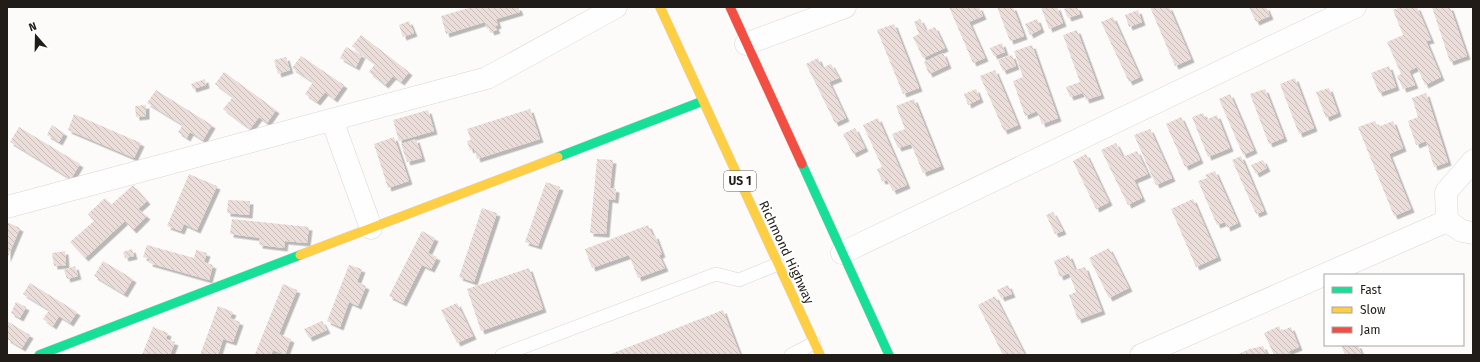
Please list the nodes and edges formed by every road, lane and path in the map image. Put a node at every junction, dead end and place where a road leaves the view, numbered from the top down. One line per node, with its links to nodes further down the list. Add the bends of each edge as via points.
1 (616, 7): 8 (street, via 487,78)
2 (660, 7): 7 (main road, Richmond Highway / US 1)
3 (730, 7): 6 (main road)
4 (845, 7): 6 (street)
5 (1355, 7): 14 (street)
6 (746, 44): 14 (main road)
7 (703, 101): 12 (main road); 15 (main road, Richmond Highway / US 1)
8 (332, 120): 10 (street); 12 (street)
9 (1473, 162): 11 (street, via 1446,192)
10 (7, 207)
11 (1447, 221): 13 (street, via 1462,231); 16 (street)
12 (370, 228): 19 (main road)
13 (1473, 233)
14 (842, 253): 23 (main road)
15 (778, 264): 18 (main road, Richmond Highway / US 1); 20 (lane, via 739,280 716,274)
16 (1326, 274)
17 (1324, 275): 24 (street)
18 (814, 343): 21 (lane); 22 (main road, Richmond Highway / US 1)
19 (39, 355)
20 (502, 355)
21 (791, 355)
22 (820, 355)
23 (889, 355)
24 (1141, 355)

